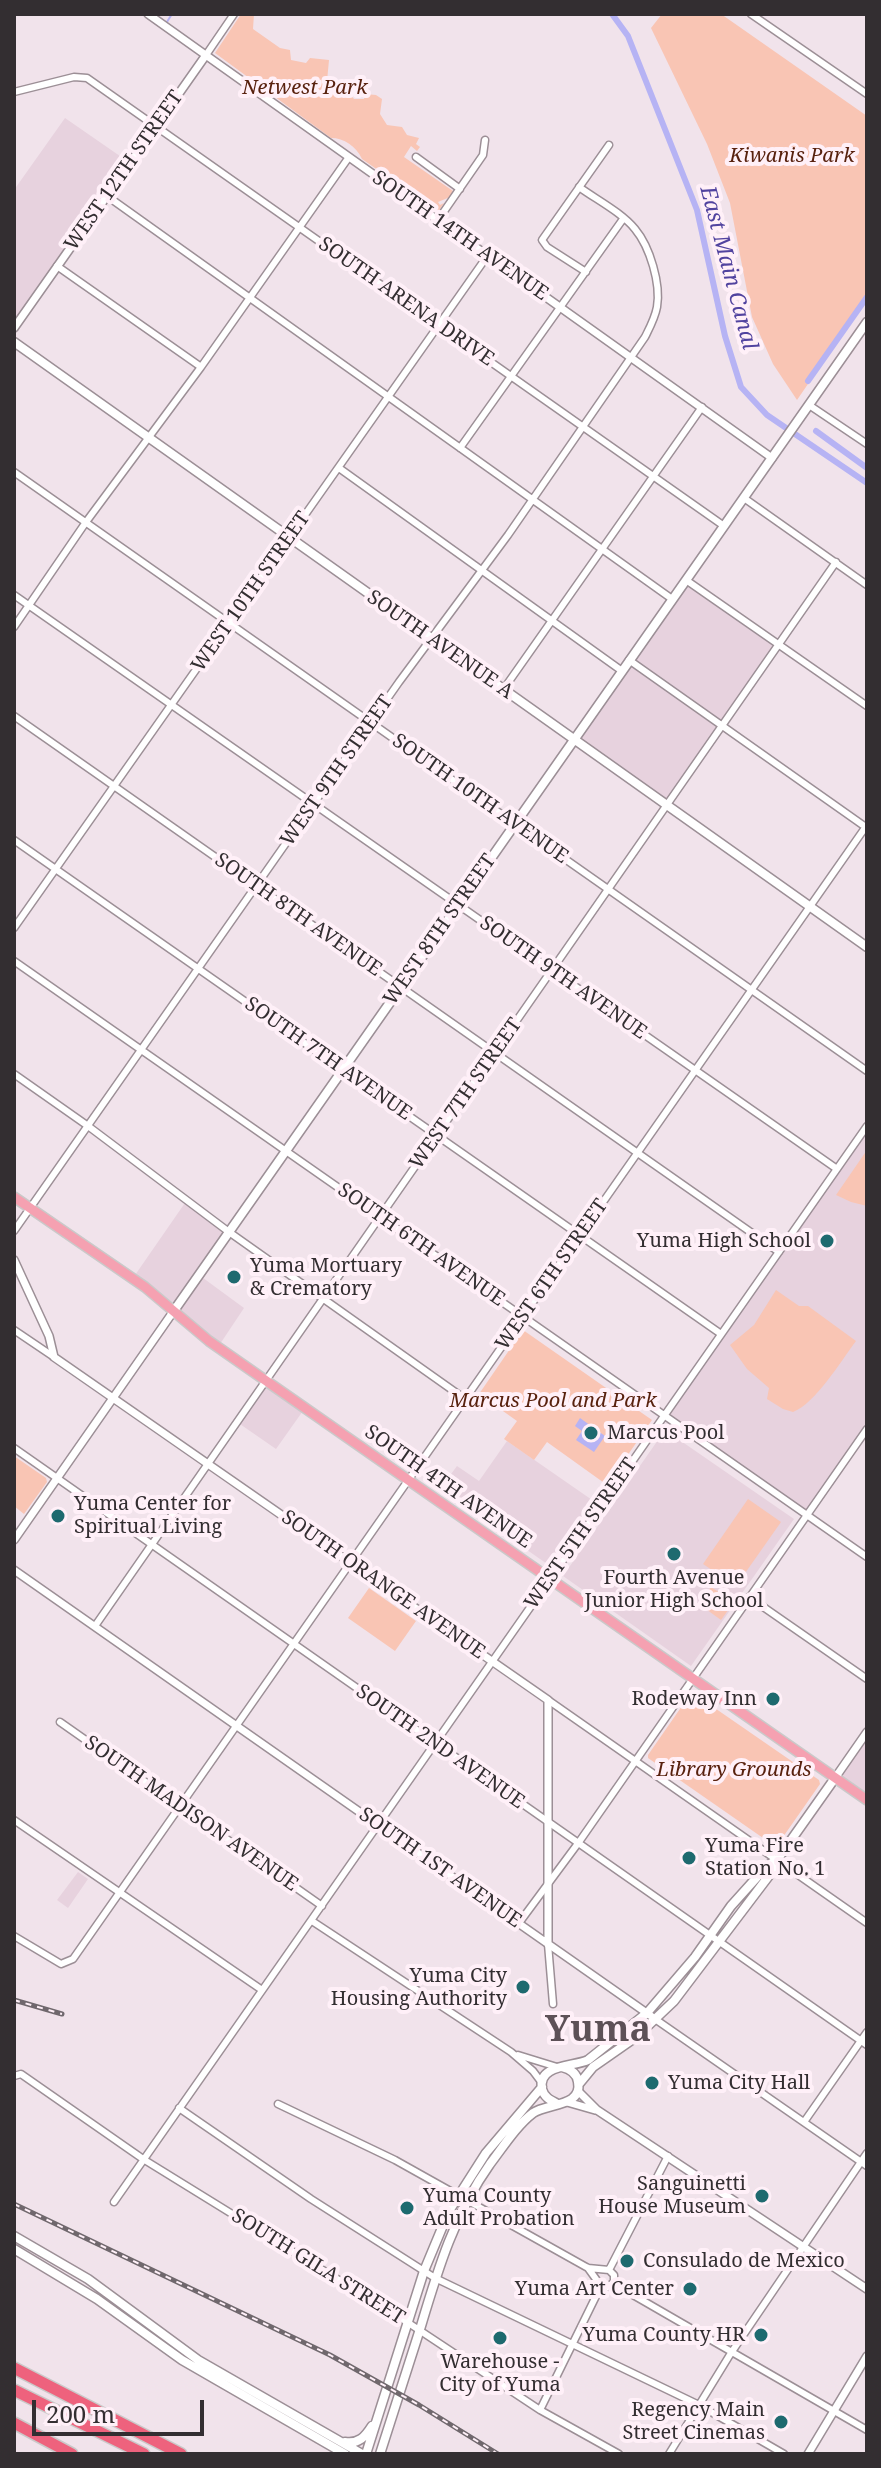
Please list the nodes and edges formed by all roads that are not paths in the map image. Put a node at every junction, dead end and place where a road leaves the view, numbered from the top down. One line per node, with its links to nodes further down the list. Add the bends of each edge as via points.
1 (148, 14): 4 (street, SOUTH 14TH AVENUE)
2 (234, 14): 4 (street, WEST 12TH STREET)
3 (751, 14): 6 (street)
4 (206, 55): 7 (street, WEST 12TH STREET); 10 (street, SOUTH 14TH AVENUE)
5 (14, 92): 7 (street, SOUTH ARENA DRIVE, via 87,78)
6 (867, 94)
7 (156, 126): 14 (street, WEST 12TH STREET); 17 (street, SOUTH ARENA DRIVE)
8 (485, 140): 13 (street, via 483,155)
9 (609, 145): 12 (street)
10 (349, 157): 16 (street, SOUTH 14TH AVENUE); 17 (street)
11 (416, 157): 13 (street)
12 (579, 187): 15 (street); 20 (street, via 542,240)
13 (460, 189): 16 (street)
14 (107, 196): 19 (street, WEST 12TH STREET); 21 (street)
15 (623, 219): 20 (street); 27 (street, WEST 9TH STREET, via 645,244 657,288 656,310)
16 (438, 220): 18 (street, SOUTH 14TH AVENUE)
17 (299, 227): 21 (street); 24 (street, SOUTH ARENA DRIVE)
18 (488, 255): 22 (street, SOUTH 14TH AVENUE); 24 (street, WEST 10TH STREET)
19 (57, 266): 25 (street, WEST 12TH STREET); 28 (street)
20 (586, 272): 22 (street)
21 (250, 298): 28 (street); 30 (street)
22 (560, 306): 27 (street, SOUTH 14TH AVENUE); 29 (street)
23 (867, 322): 31 (main road, WEST 8TH STREET)
24 (439, 325): 29 (street, SOUTH ARENA DRIVE); 30 (street, WEST 10TH STREET)
25 (14, 328)
26 (14, 342): 34 (main road, SOUTH AVENUE A)
27 (631, 357): 32 (street, SOUTH 14TH AVENUE); 33 (street, WEST 9TH STREET)
28 (201, 367): 34 (street)
29 (511, 376): 33 (street, SOUTH ARENA DRIVE); 36 (street)
30 (388, 397): 36 (street); 38 (street, WEST 10TH STREET)
31 (809, 405): 35 (street); 37 (main road, WEST 8TH STREET)
32 (702, 407): 37 (street, SOUTH 14TH AVENUE); 40 (street)
33 (583, 427): 40 (street, SOUTH ARENA DRIVE); 42 (street, WEST 9TH STREET)
34 (147, 437): 43 (street); 45 (main road, SOUTH AVENUE A)
35 (867, 444)
36 (460, 448): 42 (street)
37 (772, 458): 41 (main road, WEST 8TH STREET)
38 (339, 468): 45 (street, WEST 10TH STREET); 48 (street)
39 (14, 472): 43 (street, SOUTH 10TH AVENUE)
40 (653, 476): 44 (street, SOUTH ARENA DRIVE); 46 (street)
41 (744, 498): 44 (main road, WEST 8TH STREET); 47 (street)
42 (532, 500): 46 (street); 48 (street, WEST 9TH STREET)
43 (86, 522): 53 (street); 55 (street, SOUTH 10TH AVENUE)
44 (724, 526): 49 (main road, WEST 8TH STREET)
45 (289, 537): 55 (street, WEST 10TH STREET); 57 (main road, SOUTH AVENUE A)
46 (602, 549): 52 (street); 54 (street)
47 (836, 562): 50 (street); 58 (street, WEST 7TH STREET)
48 (483, 570): 54 (street); 57 (street, WEST 9TH STREET)
49 (686, 580): 52 (main road, WEST 8TH STREET); 58 (street)
50 (867, 585)
51 (14, 595): 53 (street, SOUTH 9TH AVENUE)
52 (672, 599): 59 (main road, WEST 8TH STREET)
53 (29, 606): 56 (street); 62 (street, SOUTH 9TH AVENUE)
54 (553, 620): 60 (street); 61 (street)
55 (229, 623): 62 (street, WEST 10TH STREET); 65 (street, SOUTH 10TH AVENUE)
56 (14, 627)
57 (431, 638): 61 (main road, SOUTH AVENUE A); 65 (street, WEST 9TH STREET)
58 (780, 645): 63 (street); 66 (street, WEST 7TH STREET)
59 (629, 660): 60 (main road, WEST 8TH STREET); 66 (street)
60 (622, 671): 67 (main road, WEST 8TH STREET)
61 (503, 690): 67 (main road, SOUTH AVENUE A)
62 (171, 705): 68 (street, WEST 10TH STREET); 69 (street, SOUTH 9TH AVENUE)
63 (867, 706)
64 (14, 716): 68 (street, SOUTH 8TH AVENUE)
65 (371, 722): 69 (street, WEST 9TH STREET); 71 (street, SOUTH 10TH AVENUE)
66 (723, 726): 70 (street, WEST 7TH STREET); 72 (street)
67 (574, 739): 70 (main road, SOUTH AVENUE A); 71 (main road, WEST 8TH STREET)
68 (114, 786): 74 (street, WEST 10TH STREET); 75 (street, SOUTH 8TH AVENUE)
69 (314, 804): 75 (street, WEST 9TH STREET); 77 (street, SOUTH 9TH AVENUE)
70 (667, 806): 76 (street, WEST 7TH STREET); 78 (main road, SOUTH AVENUE A)
71 (514, 824): 76 (street, SOUTH 10TH AVENUE); 77 (main road, WEST 8TH STREET)
72 (867, 826): 78 (street, WEST 6TH STREET)
73 (14, 840): 74 (street, SOUTH 7TH AVENUE)
74 (56, 869): 79 (street, WEST 10TH STREET); 82 (street, SOUTH 7TH AVENUE)
75 (256, 886): 82 (street, WEST 9TH STREET); 84 (street, SOUTH 8TH AVENUE)
76 (609, 890): 83 (street, WEST 7TH STREET); 85 (street, SOUTH 10TH AVENUE)
77 (457, 904): 83 (street, SOUTH 9TH AVENUE); 84 (main road, WEST 8TH STREET)
78 (809, 907): 80 (main road, SOUTH AVENUE A); 85 (street, WEST 6TH STREET)
79 (14, 928)
80 (867, 947)
81 (14, 961): 86 (street, SOUTH 6TH AVENUE)
82 (198, 968): 86 (street, WEST 9TH STREET); 88 (street, SOUTH 7TH AVENUE)
83 (552, 970): 87 (street, WEST 7TH STREET); 89 (street, SOUTH 9TH AVENUE)
84 (401, 987): 87 (street, SOUTH 8TH AVENUE); 88 (main road, WEST 8TH STREET)
85 (750, 990): 89 (street, WEST 6TH STREET); 90 (street, SOUTH 10TH AVENUE)
86 (141, 1050): 92 (street, WEST 9TH STREET); 95 (street, SOUTH 6TH AVENUE)
87 (495, 1053): 94 (street, WEST 7TH STREET); 96 (street, SOUTH 8TH AVENUE)
88 (343, 1070): 94 (street, SOUTH 7TH AVENUE); 95 (main road, WEST 8TH STREET)
89 (695, 1070): 96 (street, WEST 6TH STREET); 97 (street, SOUTH 9TH AVENUE)
90 (867, 1071)
91 (14, 1074): 92 (street)
92 (88, 1126): 99 (street, WEST 9TH STREET); 102 (street)
93 (867, 1126): 97 (street, WEST 5TH STREET)
94 (437, 1136): 100 (street, WEST 7TH STREET); 103 (street, SOUTH 7TH AVENUE)
95 (286, 1151): 100 (street, SOUTH 6TH AVENUE); 102 (main road, WEST 8TH STREET)
96 (638, 1153): 103 (street, WEST 6TH STREET); 104 (street, SOUTH 8TH AVENUE)
97 (837, 1169): 104 (street, WEST 5TH STREET)
98 (14, 1197): 99 (main road, SOUTH 4TH AVENUE)
99 (30, 1208): 101 (street, WEST 9TH STREET); 107 (main road, SOUTH 4TH AVENUE, via 132,1277)
100 (380, 1217): 106 (street, WEST 7TH STREET); 108 (street, SOUTH 6TH AVENUE)
101 (14, 1231)
102 (229, 1232): 106 (street); 107 (main road, WEST 8TH STREET)
103 (580, 1235): 108 (street, WEST 6TH STREET); 110 (street, SOUTH 7TH AVENUE)
104 (779, 1252): 110 (street, WEST 5TH STREET)
105 (14, 1260): 111 (street)
106 (323, 1299): 112 (street, WEST 7TH STREET); 114 (street)
107 (173, 1312): 112 (main road, SOUTH 4TH AVENUE); 113 (street, WEST 8TH STREET)
108 (524, 1317): 114 (street, WEST 6TH STREET); 115 (street, SOUTH 6TH AVENUE)
109 (14, 1330): 111 (street)
110 (721, 1334): 115 (street, WEST 5TH STREET)
111 (54, 1357): 113 (street, SOUTH ORANGE AVENUE)
112 (266, 1381): 118 (street, WEST 7TH STREET); 120 (main road, SOUTH 4TH AVENUE)
113 (113, 1397): 118 (street, SOUTH ORANGE AVENUE); 119 (street, WEST 8TH STREET)
114 (465, 1399): 120 (street, WEST 6TH STREET)
115 (665, 1415): 121 (street, SOUTH 6TH AVENUE); 127 (street, WEST 5TH STREET)
116 (866, 1433): 121 (street)
117 (14, 1448): 119 (street, SOUTH 2ND AVENUE)
118 (209, 1463): 123 (street, WEST 7TH STREET); 125 (street, SOUTH ORANGE AVENUE)
119 (57, 1478): 122 (street, WEST 8TH STREET); 123 (street, SOUTH 2ND AVENUE)
120 (408, 1480): 125 (street, WEST 6TH STREET); 127 (main road, SOUTH 4TH AVENUE)
121 (807, 1515): 124 (street, SOUTH 6TH AVENUE); 128 (street)
122 (14, 1540)
123 (152, 1545): 129 (street, WEST 7TH STREET); 130 (street, SOUTH 2ND AVENUE)
124 (867, 1557)
125 (352, 1562): 130 (street, WEST 6TH STREET); 131 (street, SOUTH ORANGE AVENUE)
126 (14, 1570): 129 (street, SOUTH 1ST AVENUE)
127 (550, 1580): 131 (street, WEST 5TH STREET); 132 (main road, SOUTH 4TH AVENUE)
128 (749, 1597): 132 (street); 133 (street)
129 (95, 1626): 136 (street, SOUTH 1ST AVENUE)
130 (294, 1645): 136 (street, WEST 6TH STREET); 138 (street, SOUTH 2ND AVENUE)
131 (493, 1662): 134 (street, SOUTH ORANGE AVENUE); 138 (street, WEST 5TH STREET)
132 (692, 1679): 139 (street); 140 (main road, SOUTH 4TH AVENUE)
133 (867, 1679)
134 (548, 1700): 139 (street); 144 (street)
135 (60, 1722): 142 (street, SOUTH MADISON AVENUE)
136 (236, 1725): 142 (street, WEST 6TH STREET); 145 (street, SOUTH 1ST AVENUE)
137 (867, 1732): 140 (street)
138 (436, 1743): 144 (street, SOUTH 2ND AVENUE); 145 (street, WEST 5TH STREET)
139 (635, 1761): 146 (street); 147 (street)
140 (835, 1778): 141 (main road, SOUTH 4TH AVENUE); 147 (main road)
141 (867, 1800)
142 (179, 1807): 149 (street, WEST 6TH STREET); 150 (street, SOUTH MADISON AVENUE)
143 (14, 1820): 149 (street)
144 (547, 1821): 146 (street, SOUTH 2ND AVENUE); 148 (street)
145 (378, 1825): 150 (street, WEST 5TH STREET); 152 (street, SOUTH 1ST AVENUE)
146 (579, 1842): 148 (street); 155 (street, SOUTH 2ND AVENUE)
147 (777, 1860): 153 (street); 155 (main road, via 731,1906); 156 (main road)
148 (548, 1884): 152 (street); 157 (street)
149 (119, 1893): 154 (street, WEST 6TH STREET, via 67,1963); 158 (street)
150 (322, 1906): 151 (street, WEST 5TH STREET)
151 (312, 1921): 158 (street, WEST 5TH STREET); 163 (street)
152 (519, 1923): 157 (street, SOUTH 1ST AVENUE)
153 (867, 1923)
154 (14, 1936)
155 (711, 1936): 156 (street, SOUTH 2ND AVENUE); 160 (main road)
156 (720, 1942): 160 (main road, via 686,1987); 162 (street, SOUTH 2ND AVENUE)
157 (548, 1944): 159 (street); 160 (street, SOUTH 1ST AVENUE)
158 (262, 1990): 170 (street, WEST 5TH STREET)
159 (553, 2004)
160 (651, 2016): 164 (main road, via 588,2060); 167 (main road, via 636,2037 593,2067); 172 (street, SOUTH 1ST AVENUE)
161 (867, 2032): 162 (street)
162 (864, 2043): 172 (street)
163 (511, 2052): 164 (street); 166 (street)
164 (559, 2067): 166 (main road, via 547,2073); 167 (main road, via 571,2070)
165 (17, 2075): 175 (street, SOUTH GILA STREET)
166 (542, 2085): 168 (main road, via 548,2099); 177 (main road, via 494,2141)
167 (578, 2087): 168 (main road); 171 (street)
168 (563, 2103): 171 (street); 178 (main road, via 530,2115)
169 (278, 2104): 177 (street)
170 (179, 2108): 175 (street, WEST 5TH STREET); 184 (street)
171 (597, 2110): 174 (street)
172 (804, 2122): 176 (street, SOUTH 1ST AVENUE)
173 (867, 2153): 176 (street)
174 (668, 2156): 181 (street); 183 (street)
175 (143, 2159): 179 (street, WEST 5TH STREET); 192 (street, SOUTH GILA STREET)
176 (864, 2164): 181 (street)
177 (458, 2195): 178 (street); 184 (main road)
178 (468, 2201): 185 (street); 186 (main road)
179 (114, 2202)
180 (14, 2236): 205 (main road, via 88,2279 198,2360)
181 (803, 2247): 191 (street); 195 (street)
182 (14, 2249): 209 (main road, via 97,2299 182,2360)
183 (609, 2270): 185 (street); 187 (street)
184 (424, 2271): 186 (street); 192 (main road)
185 (598, 2274): 188 (street)
186 (435, 2278): 193 (main road); 194 (street)
187 (614, 2278): 189 (street); 190 (street)
188 (601, 2286): 189 (street); 194 (street)
189 (611, 2286): 190 (street)
190 (621, 2288): 195 (street)
191 (867, 2289)
192 (407, 2322): 193 (street, SOUTH GILA STREET); 202 (main road)
193 (419, 2330): 200 (street, SOUTH GILA STREET); 211 (main road)
194 (572, 2343): 199 (street); 200 (street)
195 (731, 2353): 199 (street); 201 (street)
196 (867, 2356): 201 (street)
197 (14, 2368): 208 (highway)
198 (14, 2390): 207 (highway)
199 (699, 2405): 213 (street); 214 (street)
200 (540, 2410): 212 (street, SOUTH GILA STREET)
201 (833, 2412): 204 (street); 215 (street)
202 (378, 2415): 205 (main road, via 363,2439); 210 (main road)
203 (14, 2423): 206 (highway)
204 (867, 2430)
205 (339, 2441): 210 (main road)
206 (72, 2454)
207 (144, 2454)
208 (181, 2454)
209 (345, 2454)
210 (364, 2454)
211 (380, 2454)
212 (619, 2454)
213 (669, 2454)
214 (784, 2454)
215 (808, 2454)

